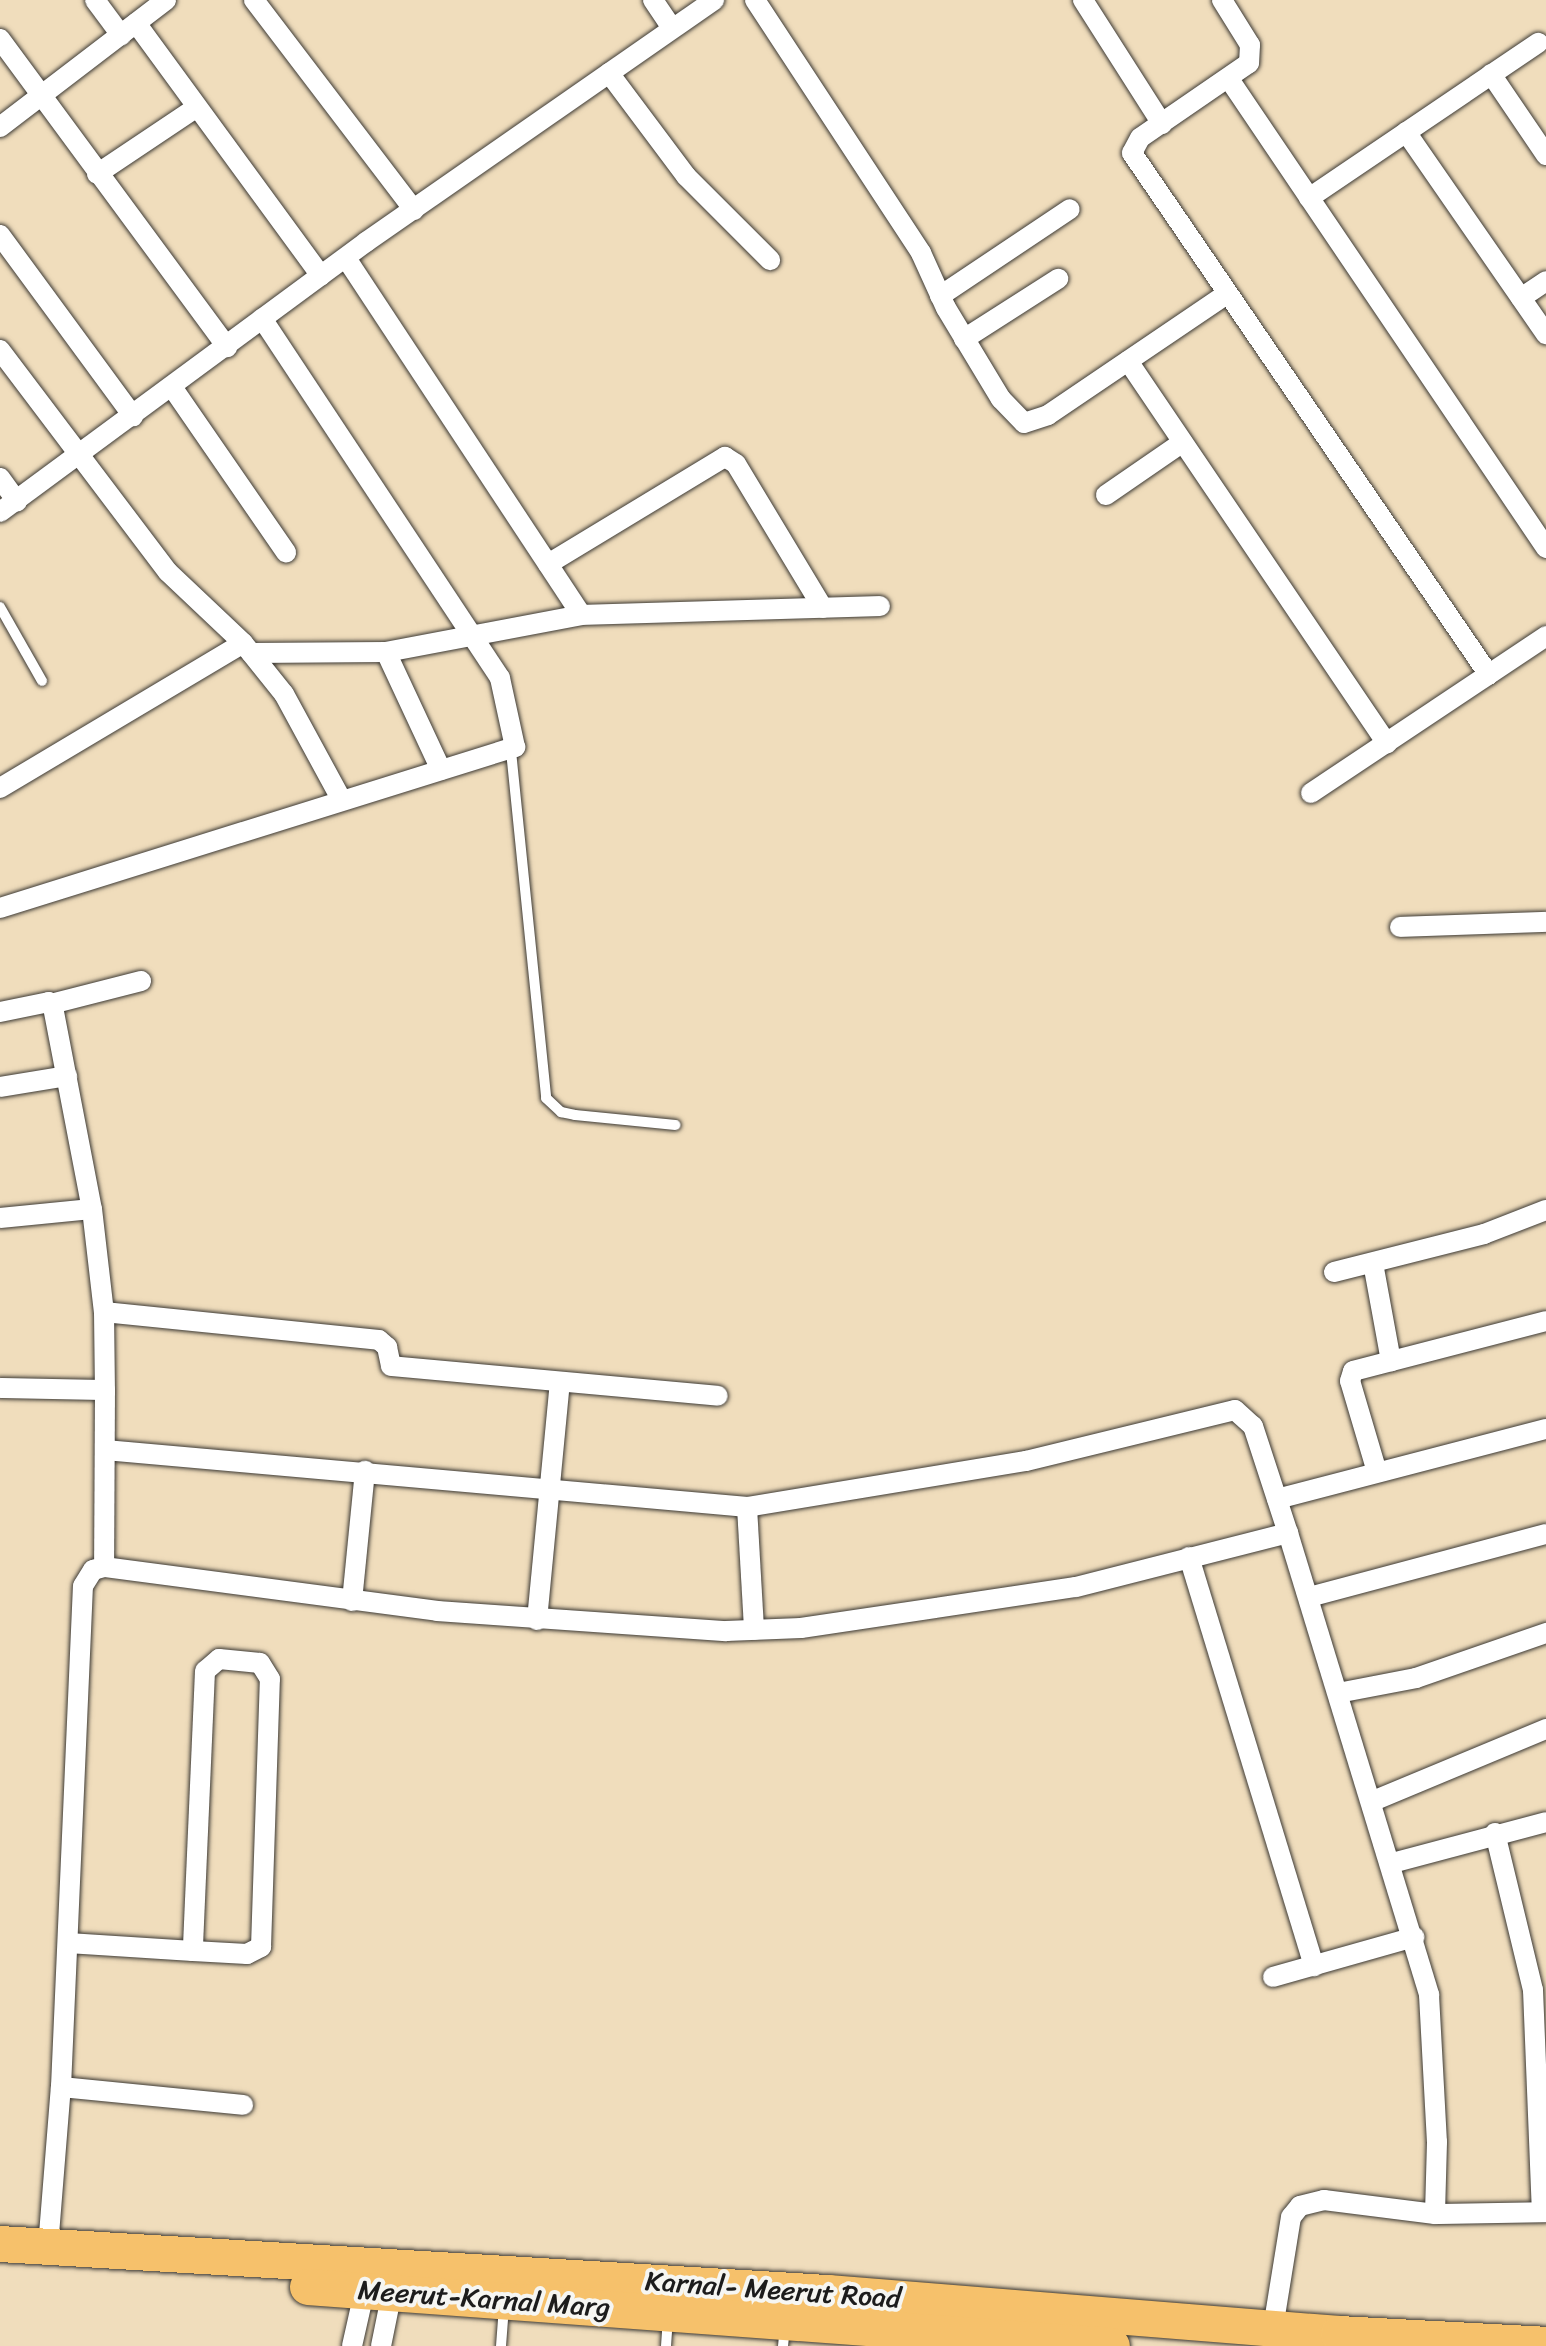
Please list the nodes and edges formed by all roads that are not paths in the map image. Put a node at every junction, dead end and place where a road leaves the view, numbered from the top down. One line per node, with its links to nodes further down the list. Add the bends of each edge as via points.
1 (95, 0): 10 (street)
2 (166, 0): 10 (street)
3 (254, 0): 25 (street)
4 (653, 0): 9 (street)
5 (714, 0): 9 (street)
6 (755, 0): 33 (street, via 921,253)
7 (1083, 0): 18 (street)
8 (1222, 0): 15 (street, via 1252,54)
9 (672, 28): 13 (street)
10 (128, 29): 16 (street); 17 (street)
11 (0, 39): 16 (street)
12 (1538, 43): 14 (street)
13 (609, 73): 25 (street); 28 (street, via 686,176)
14 (1491, 74): 20 (street); 21 (street)
15 (1229, 79): 18 (street); 23 (street)
16 (41, 99): 19 (street); 22 (street)
17 (197, 107): 22 (street); 29 (street)
18 (1162, 124): 32 (street, via 1132,145 1132,153)
19 (0, 127)
20 (1406, 132): 23 (street); 34 (street)
21 (1546, 155)
22 (97, 174): 38 (street)
23 (1309, 198): 48 (street)
24 (1070, 209): 33 (street)
25 (414, 210): 27 (street)
26 (0, 235): 42 (street)
27 (346, 258): 29 (street); 50 (street)
28 (770, 260)
29 (321, 276): 35 (street)
30 (1058, 279): 37 (street)
31 (1546, 281): 34 (street)
32 (1227, 294): 40 (street); 59 (street)
33 (940, 296): 37 (street)
34 (1521, 298): 36 (street)
35 (262, 319): 38 (street); 56 (street)
36 (1546, 334)
37 (964, 339): 40 (street, via 1012,414 1024,423 1048,415)
38 (227, 347): 41 (street)
39 (0, 350): 44 (street)
40 (1128, 361): 43 (street)
41 (172, 387): 42 (street); 49 (street)
42 (133, 416): 44 (street)
43 (1183, 442): 46 (street); 61 (street)
44 (81, 454): 47 (street); 57 (street, via 168,572)
45 (0, 478): 47 (street)
46 (1106, 495)
47 (8, 506)
48 (1546, 548)
49 (286, 552)
50 (548, 564): 53 (street, via 725,457 736,464); 54 (street)
51 (880, 606): 53 (street)
52 (0, 607): 60 (lane)
53 (823, 608): 54 (street)
54 (581, 615): 56 (street)
55 (1546, 636): 59 (street)
56 (470, 640): 58 (street); 62 (street, via 500,678 517,743)
57 (247, 648): 58 (street); 64 (street); 66 (street, via 284,694)
58 (386, 652): 63 (street)
59 (1489, 675): 61 (street)
60 (42, 681)
61 (1387, 744): 65 (street)
62 (511, 751): 63 (street); 75 (lane, via 546,1098 561,1112 575,1115)
63 (441, 770): 66 (street)
64 (0, 788)
65 (1311, 793)
66 (341, 799): 67 (street)
67 (0, 908)
68 (1546, 922): 69 (street)
69 (1400, 927)
70 (141, 981): 71 (street)
71 (51, 1004): 72 (street); 73 (street)
72 (0, 1012)
73 (67, 1076): 74 (street); 76 (street)
74 (0, 1087)
75 (676, 1125)
76 (92, 1209): 78 (street); 81 (street)
77 (1546, 1210): 79 (street, via 1484,1234)
78 (0, 1218)
79 (1373, 1263): 80 (street); 83 (street)
80 (1334, 1272)
81 (104, 1312): 84 (street, via 379,1340 387,1347 391,1366); 86 (street)
82 (1546, 1321): 83 (street)
83 (1391, 1361): 91 (street, via 1350,1374)
84 (560, 1383): 87 (street); 92 (street)
85 (0, 1388): 86 (street)
86 (105, 1390): 89 (street)
87 (718, 1396)
88 (1546, 1429): 91 (street)
89 (105, 1450): 90 (street); 98 (street)
90 (365, 1471): 92 (street); 100 (street)
91 (1377, 1472): 93 (street)
92 (548, 1493): 94 (street); 101 (street)
93 (1277, 1499): 94 (street, via 1253,1426 1235,1410 1026,1461); 95 (street)
94 (747, 1507): 102 (street)
95 (1288, 1533): 97 (street); 99 (street)
96 (1546, 1534): 99 (street)
97 (1189, 1557): 102 (street, via 1076,1587 969,1607); 113 (street)
98 (104, 1567): 100 (street); 111 (street, via 93,1570 83,1586)
99 (1309, 1597): 104 (street)
100 (352, 1601): 101 (street)
101 (537, 1620): 102 (street)
102 (754, 1630)
103 (1546, 1633): 104 (street, via 1416,1678)
104 (1338, 1693): 106 (street)
105 (1546, 1729): 106 (street)
106 (1373, 1801): 109 (street)
107 (1546, 1822): 108 (street)
108 (1495, 1833): 109 (street); 117 (street, via 1524,1935 1533,1990)
109 (1392, 1863): 110 (street)
110 (1414, 1937): 113 (street); 118 (street, via 1436,2050)
111 (68, 1943): 112 (street); 115 (street)
112 (193, 1951): 112 (street, via 247,1954 261,1947 270,1679 260,1663 219,1659 205,1671)
113 (1314, 1966): 114 (street)
114 (1273, 1977)
115 (61, 2087): 116 (street); 120 (street)
116 (243, 2105)
117 (1544, 2212): 118 (street)
118 (1435, 2214): 124 (street, via 1324,2200 1300,2206 1291,2217)
119 (0, 2244): 120 (highway, Karnal- Meerut Road)
120 (48, 2247): 122 (highway, Karnal- Meerut Road)
121 (0, 2266): 122 (highway, Meerut-Karnal Marg)
122 (381, 2279): 123 (highway, Meerut-Karnal Marg); 124 (highway, Karnal- Meerut Road, via 828,2293); 129 (street); 130 (street)
123 (504, 2300): 125 (highway, Meerut-Karnal Marg); 131 (lane)
124 (1273, 2328): 128 (highway, Karnal- Meerut Road)
125 (668, 2329): 126 (highway, Meerut-Karnal Marg)
126 (784, 2334): 127 (highway, Meerut-Karnal Marg)
127 (1076, 2345): 132 (highway, Meerut-Karnal Marg)
128 (1546, 2345)
129 (352, 2346)
130 (381, 2346)
131 (501, 2346)
132 (1112, 2346)

